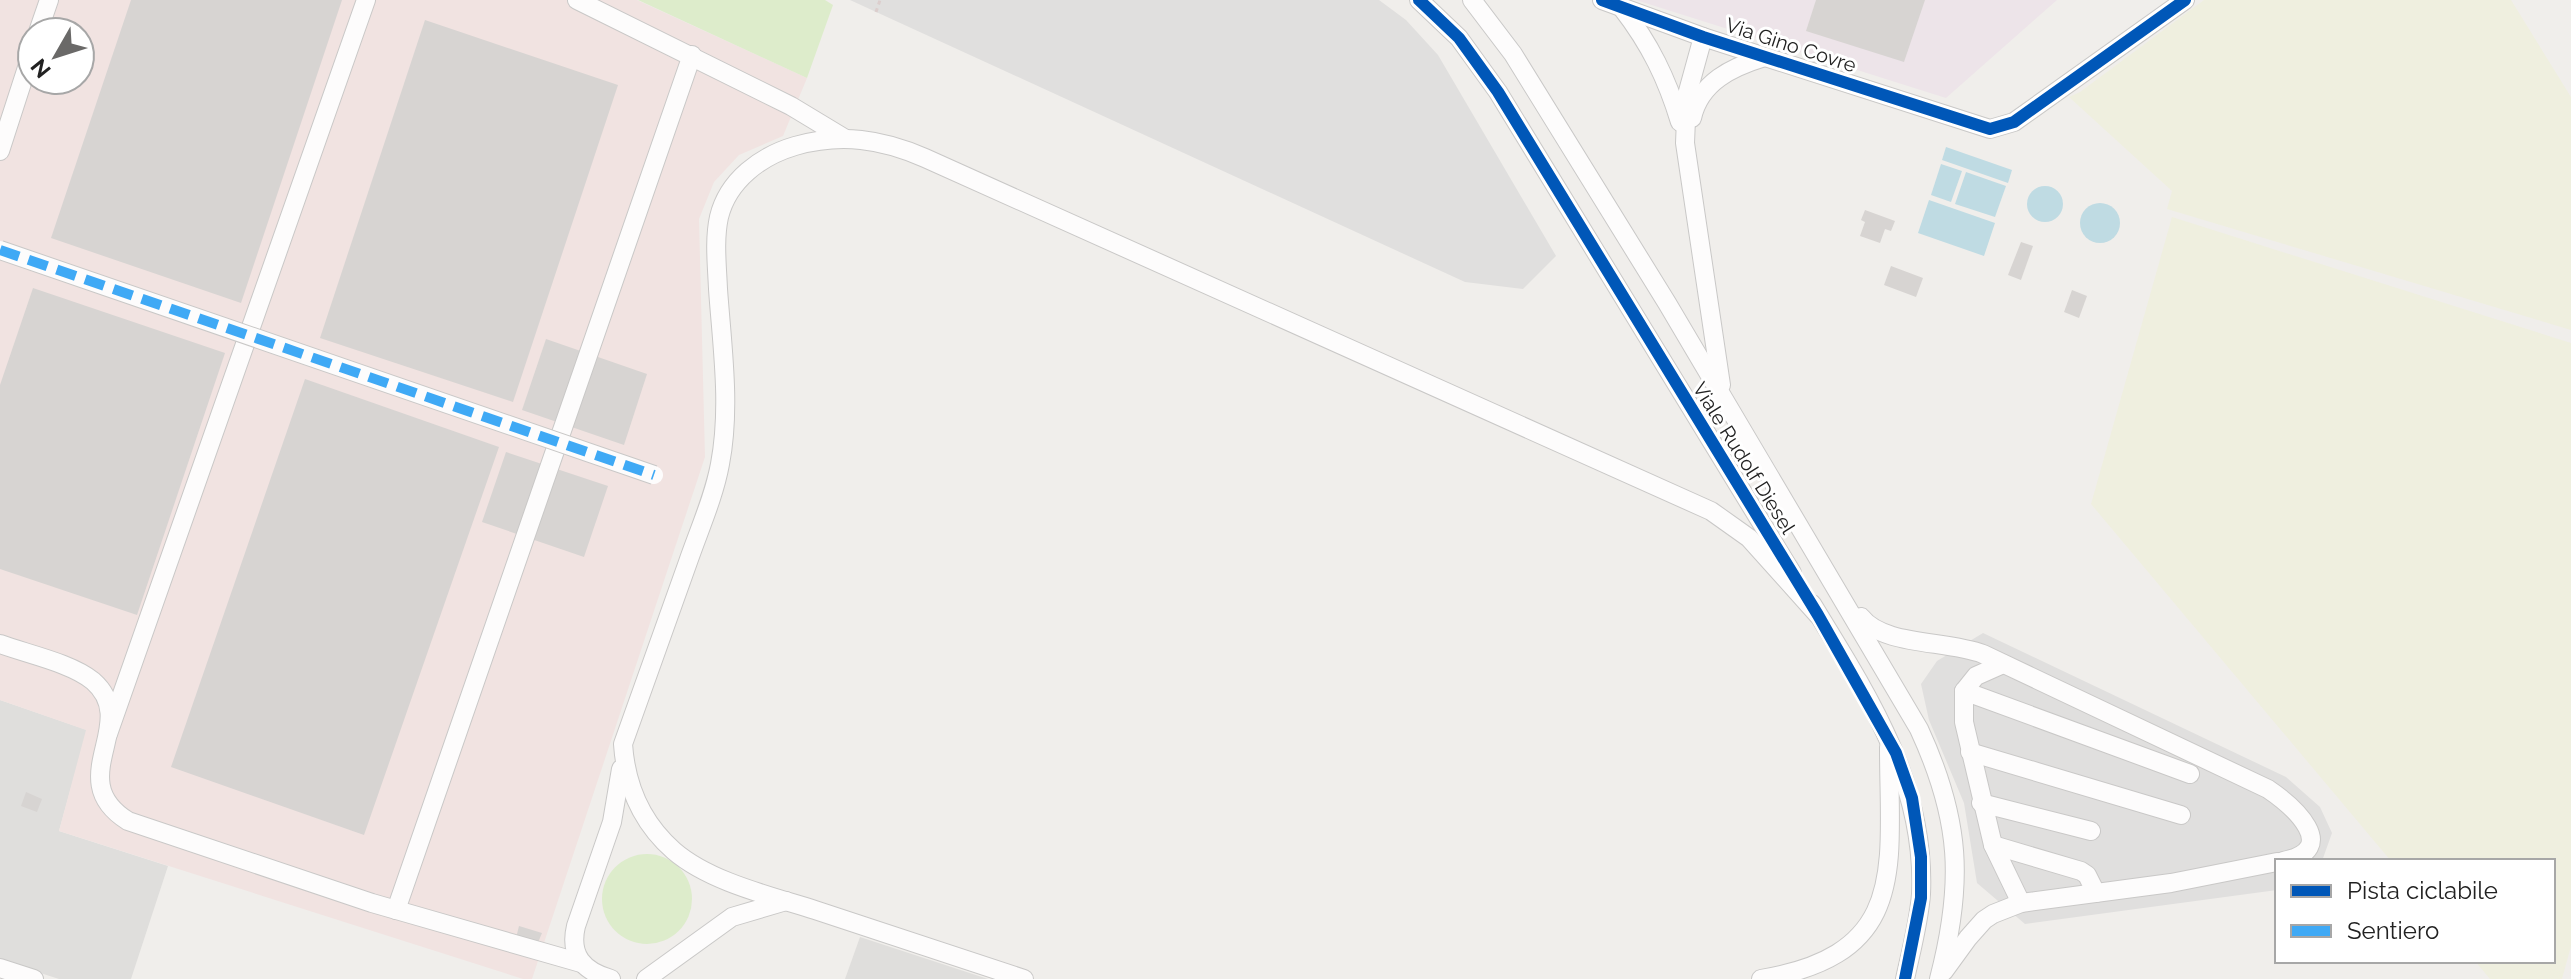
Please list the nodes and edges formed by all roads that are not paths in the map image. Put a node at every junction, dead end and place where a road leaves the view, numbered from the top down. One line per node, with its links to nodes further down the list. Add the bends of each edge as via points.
1 (366, 0): 23 (street)
2 (577, 0): 9 (street)
3 (1419, 0): 19 (street, Viale Rudolf Diesel, via 1459,38 1498,92)
4 (1472, 0): 16 (street, Viale Rudolf Diesel, via 1518,60)
5 (1602, 0): 7 (street, Via Gino Covre)
6 (2185, 0): 10 (street, Via Gino Covre, via 1997,129)
7 (1622, 8): 8 (street, Via Gino Covre); 13 (street, via 1661,68)
8 (1703, 37): 10 (street, Via Gino Covre); 13 (street, via 1685,102)
9 (692, 55): 12 (street); 37 (street)
10 (1765, 57): 13 (street, via 1731,70 1706,88 1694,106)
11 (18, 96): 14 (street)
12 (844, 138): 19 (street, via 907,150 1711,511 1749,538); 25 (street, via 781,150 760,161 734,186 720,214 716,246 725,414 720,467)
13 (1685, 143): 16 (street)
14 (0, 151)
15 (0, 250): 17 (street, bridge)
16 (1722, 395): 18 (street, Viale Rudolf Diesel)
17 (654, 475)
18 (1835, 584): 21 (street, via 1866,624 1881,634 1959,646); 40 (street, Viale Rudolf Diesel, via 1919,729 1948,805 1955,886)
19 (1818, 615): 24 (street, Viale Rudolf Diesel)
20 (0, 644): 23 (street, via 94,682 108,701)
21 (2003, 664): 22 (street, via 1976,676); 32 (street, via 2276,794 2303,818 2311,837 2309,847)
22 (1964, 691): 26 (street); 27 (street)
23 (108, 734): 37 (street, via 100,788 128,821)
24 (1889, 740): 45 (street, via 1888,875 1879,909 1856,939 1825,959); 46 (street, Viale Rudolf Diesel, via 1912,798 1921,857 1921,898)
25 (623, 744): 35 (street, via 634,798 674,851 714,875); 38 (street, via 615,809 574,933 574,951)
26 (1970, 752): 28 (street); 29 (street)
27 (2190, 774)
28 (1981, 803): 30 (street); 31 (street)
29 (2181, 815)
30 (2091, 831)
31 (1993, 845): 34 (street, via 2081,871); 36 (street)
32 (2290, 859)
33 (2275, 862): 34 (street)
34 (2096, 893): 36 (street)
35 (786, 901): 43 (street, via 732,917); 44 (street)
36 (2021, 903): 40 (street, via 1976,928)
37 (396, 910): 38 (street)
38 (581, 963): 42 (street)
39 (8, 972): 41 (street)
40 (1940, 978)
41 (34, 979)
42 (611, 979)
43 (646, 979)
44 (1024, 979)
45 (1761, 979)
46 (1905, 979)

